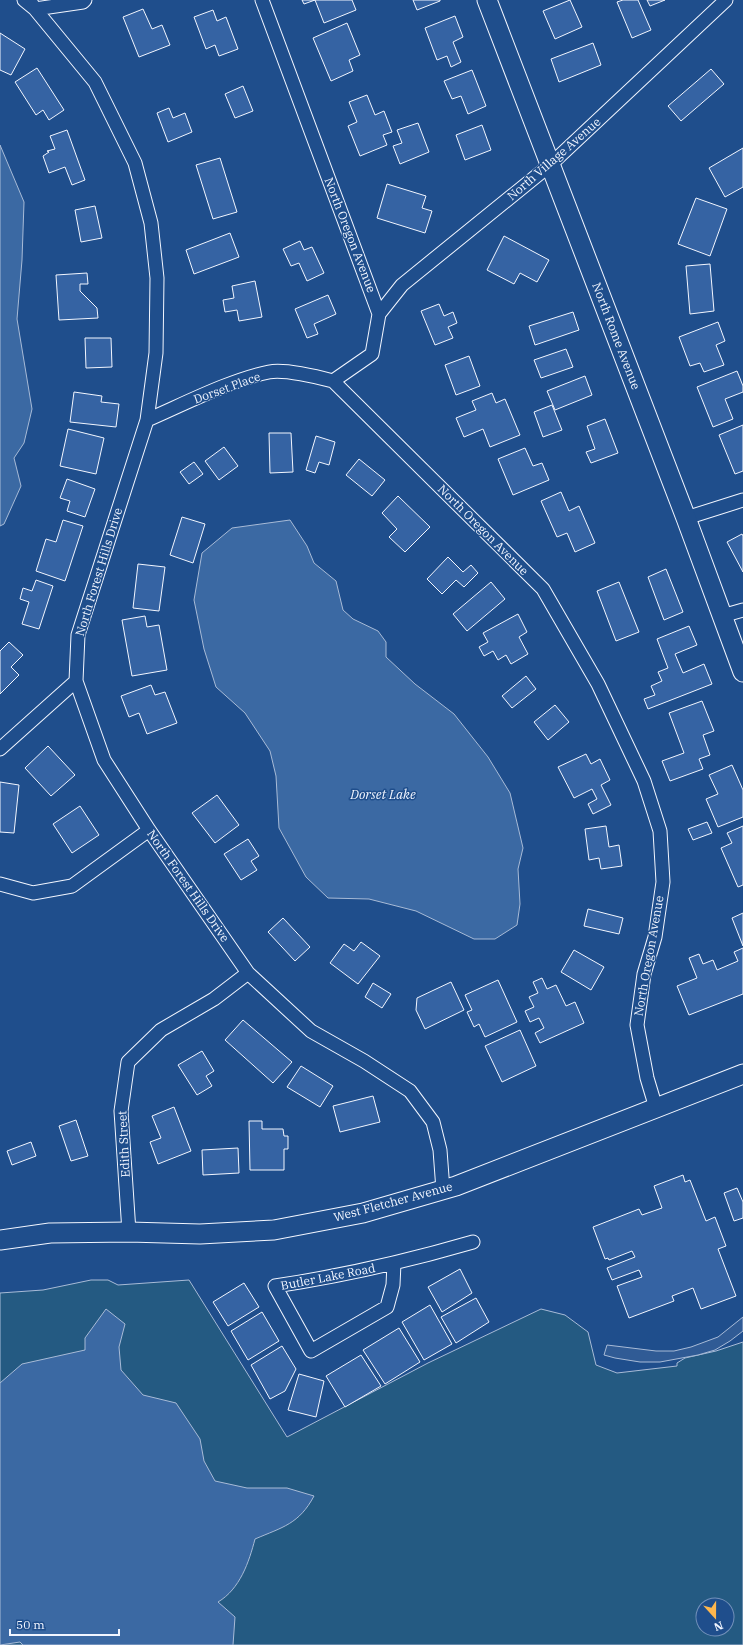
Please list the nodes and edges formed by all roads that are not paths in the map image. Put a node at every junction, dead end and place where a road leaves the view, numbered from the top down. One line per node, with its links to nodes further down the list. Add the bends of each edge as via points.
1 (24, 0): 6 (street, North Forest Hills Drive)
2 (85, 0): 6 (street)
3 (262, 0): 8 (street, North Oregon Avenue)
4 (488, 0): 7 (main road, North Rome Avenue)
5 (719, 2): 7 (street, North Village Avenue)
6 (33, 5): 10 (street, North Forest Hills Drive, via 95,82 135,163 151,223 157,278 156,353)
7 (550, 165): 8 (street, North Village Avenue, via 402,285); 12 (main road, North Rome Avenue)
8 (379, 314): 9 (street, via 372,354)
9 (333, 381): 10 (street, Dorset Place, via 271,372 234,383); 22 (street, North Oregon Avenue, via 543,590 598,684 644,781 660,831 663,882 655,937 644,974 637,1025 647,1078)
10 (146, 420): 16 (street, North Forest Hills Drive, via 78,635)
11 (743, 500): 12 (street)
12 (686, 518): 14 (main road, North Rome Avenue)
13 (743, 610): 14 (street)
14 (722, 616): 15 (main road, North Rome Avenue)
15 (743, 672)
16 (76, 681): 17 (street); 18 (street, North Forest Hills Drive, via 104,760)
17 (0, 749)
18 (149, 830): 19 (street, via 72,886 33,892); 20 (street, North Forest Hills Drive)
19 (0, 884)
20 (248, 974): 23 (street, North Forest Hills Drive, via 311,1031 410,1091 432,1122 440,1150); 24 (street, Edith Street, via 214,999 162,1030 128,1062 121,1111)
21 (743, 1074): 22 (main road, West Fletcher Avenue)
22 (656, 1108): 23 (main road, West Fletcher Avenue)
23 (443, 1190): 24 (main road, West Fletcher Avenue, via 363,1213 274,1230 200,1234)
24 (129, 1232): 25 (main road, West Fletcher Avenue, via 50,1233)
25 (0, 1240)
26 (473, 1242): 27 (street, Butler Lake Road)
27 (394, 1263): 27 (street, Butler Lake Road, via 308,1281 275,1286 311,1351 387,1307 393,1286)

